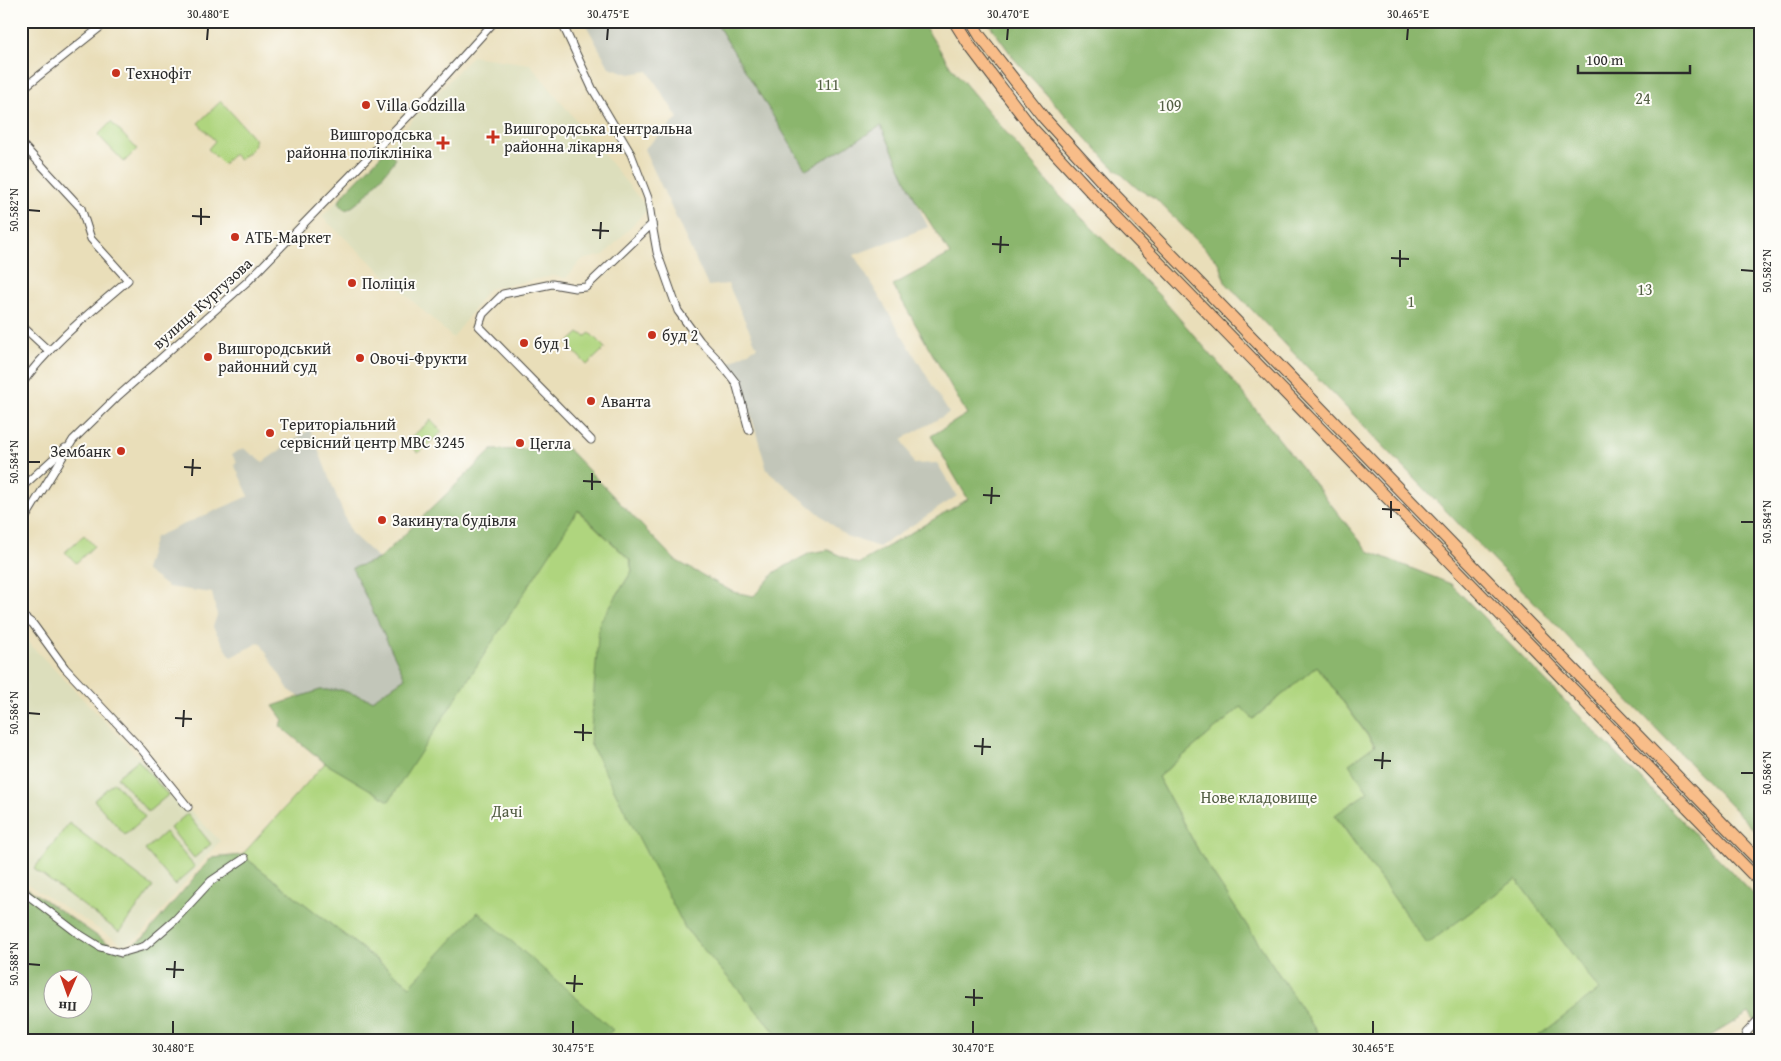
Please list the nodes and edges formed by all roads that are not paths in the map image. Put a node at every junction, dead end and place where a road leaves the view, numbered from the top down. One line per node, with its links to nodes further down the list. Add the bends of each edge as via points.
1 (108, 21): 6 (street)
2 (495, 21): 13 (street, вулиця Кургузова, via 420,104 248,281)
3 (561, 21): 8 (street, via 592,88 632,154 648,198)
4 (954, 21): 21 (main road, via 1031,126 1105,207)
5 (971, 21): 20 (main road, via 1044,118 1115,196)
6 (21, 90)
7 (21, 143): 10 (street, via 81,208 91,239 128,280)
8 (652, 224): 12 (street, via 657,252 678,311 736,383); 14 (street, via 586,287 552,284 503,294 482,314 478,326)
9 (21, 324): 10 (street)
10 (49, 351): 11 (street)
11 (21, 385)
12 (749, 430)
13 (73, 440): 15 (street); 16 (street, вулиця Кургузова)
14 (591, 440)
15 (21, 488)
16 (21, 525)
17 (21, 615): 18 (street, via 32,624 65,668 142,750)
18 (188, 808)
19 (245, 858): 22 (street, via 211,881 174,921 145,946 121,954 100,947 76,932)
20 (1760, 862)
21 (1760, 882)
22 (21, 890)
23 (1760, 1018): 24 (street, via 1746,1033)
24 (1749, 1040)

